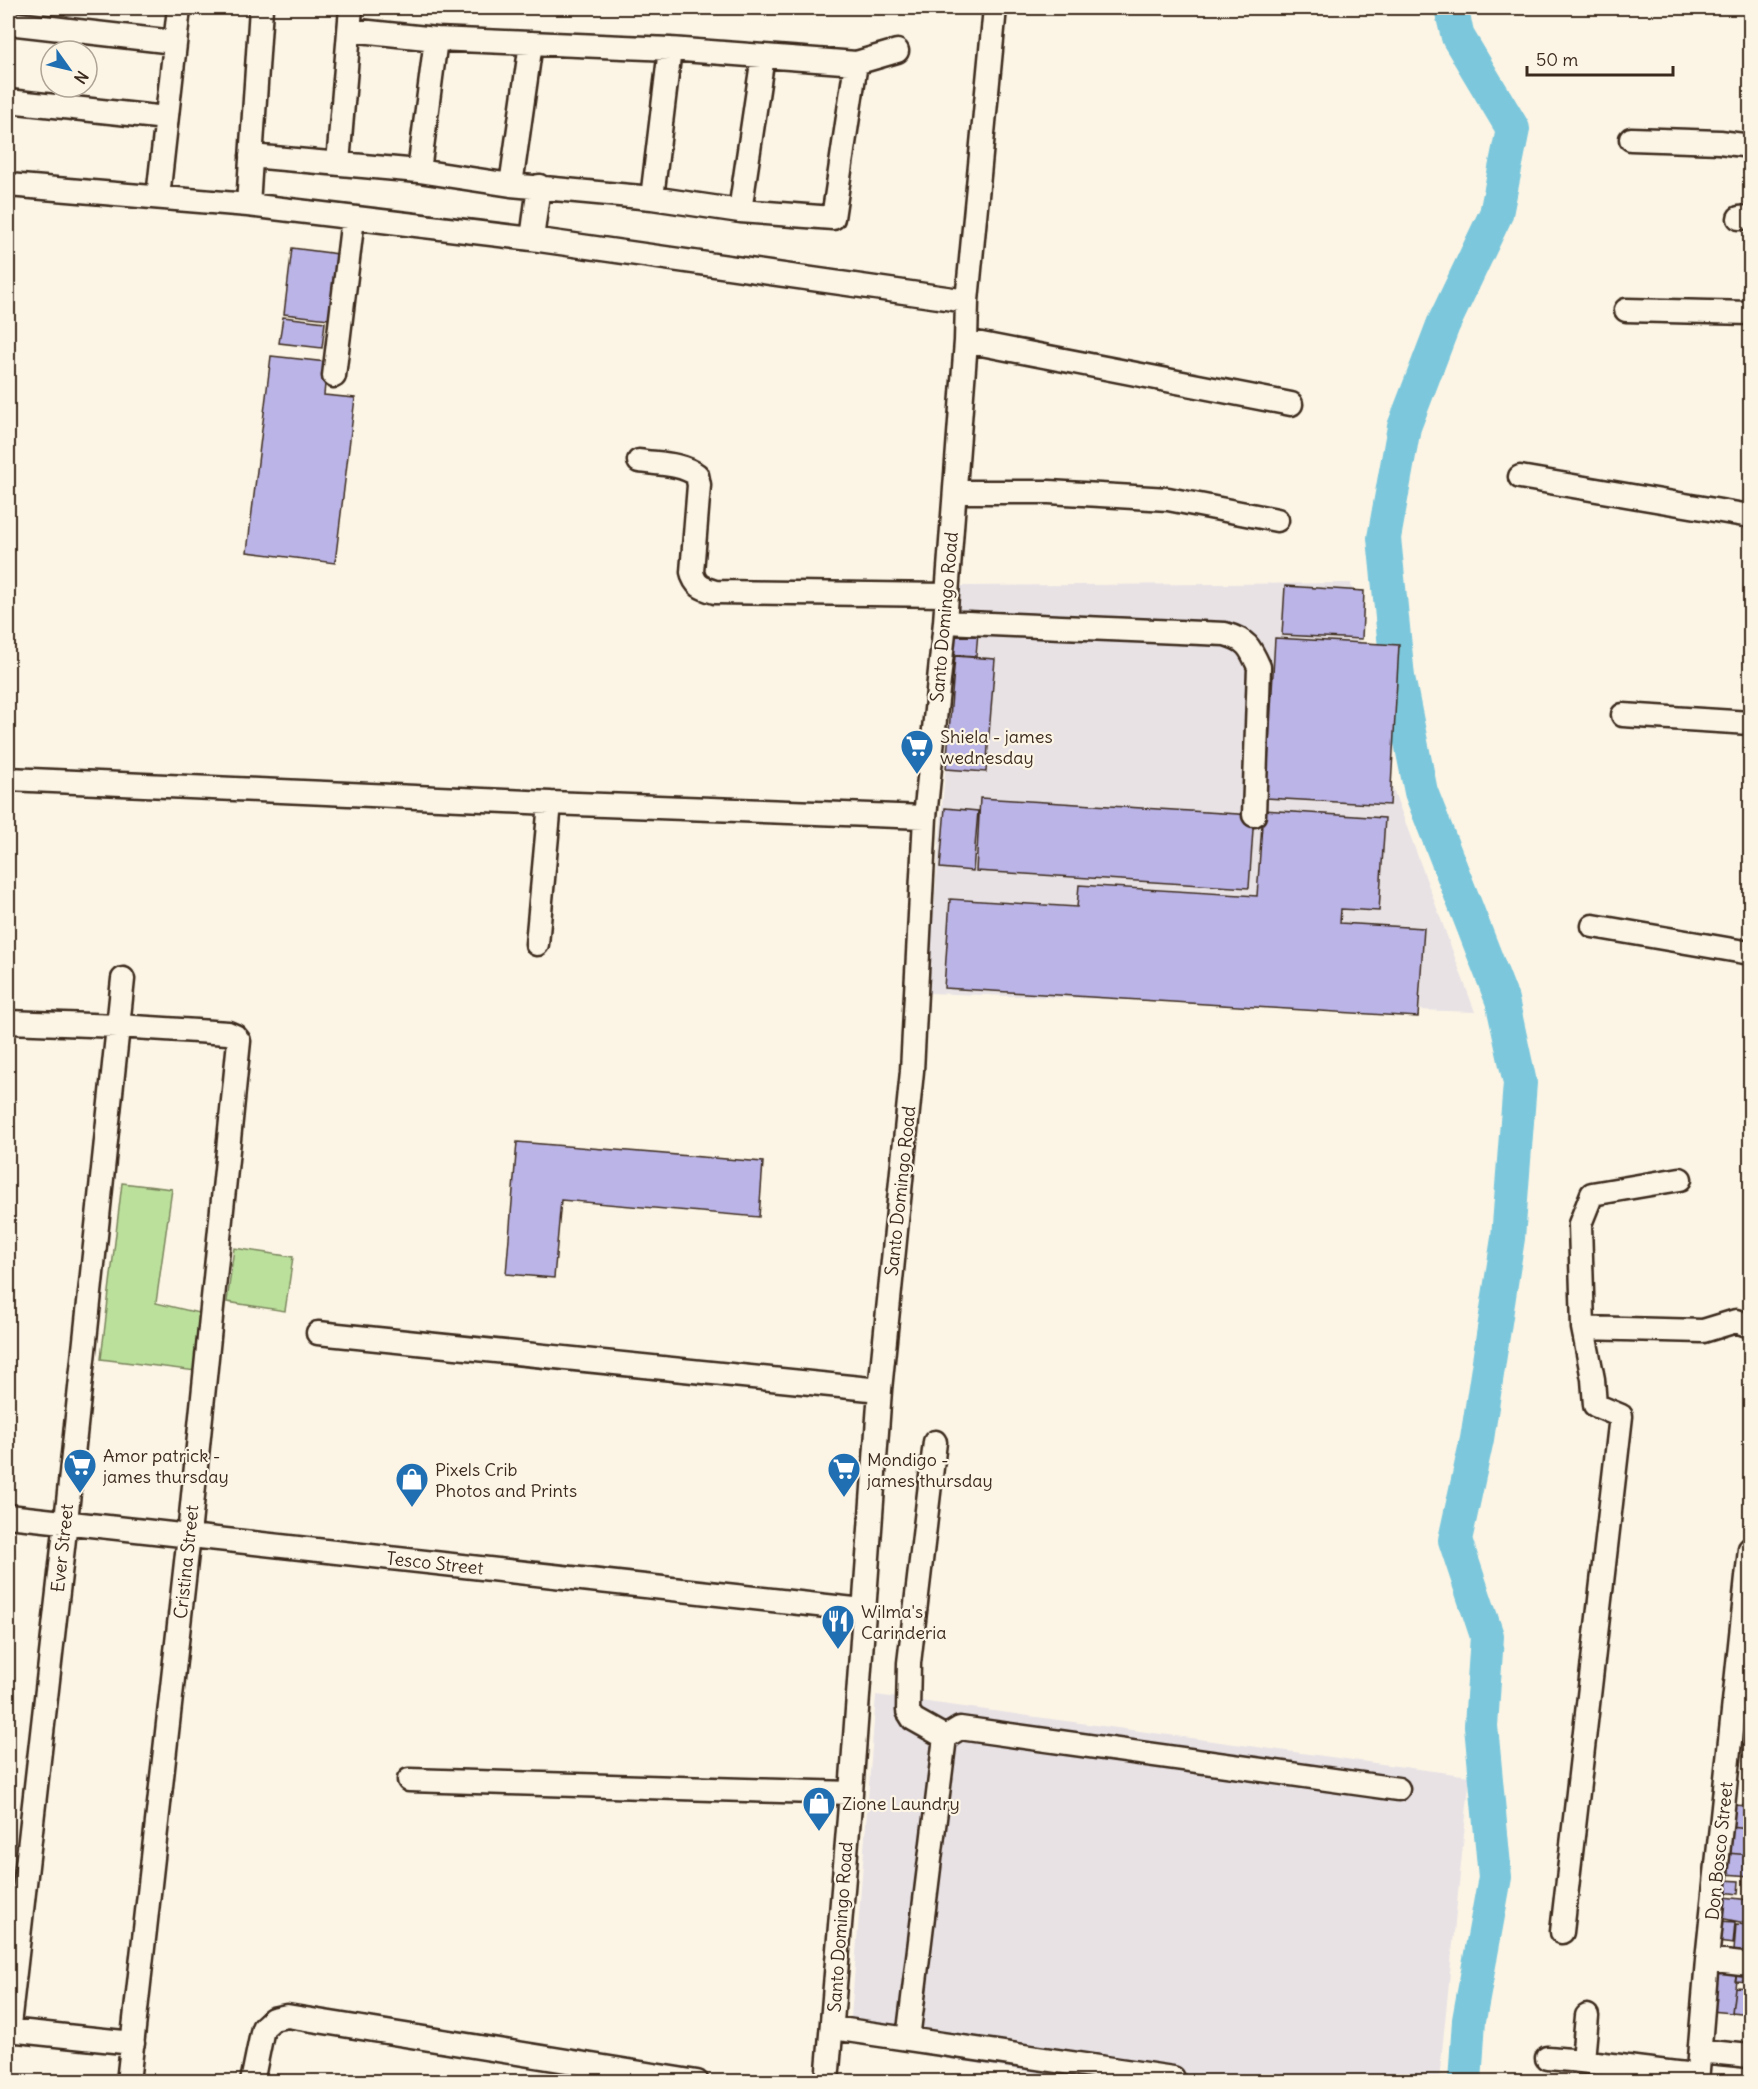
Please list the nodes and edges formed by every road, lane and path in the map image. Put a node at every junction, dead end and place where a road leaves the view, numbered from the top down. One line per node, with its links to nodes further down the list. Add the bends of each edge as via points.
1 (179, 8): 7 (street)
2 (261, 8): 17 (street)
3 (995, 8): 29 (street, Santo Domingo Road)
4 (350, 19): 6 (street); 18 (street)
5 (8, 23): 7 (street)
6 (436, 39): 8 (street); 19 (street)
7 (174, 42): 14 (street)
8 (531, 43): 9 (street); 20 (street)
9 (670, 49): 11 (street); 24 (street)
10 (897, 51): 12 (street)
11 (763, 56): 12 (street); 26 (street)
12 (856, 63): 26 (street, via 833,218)
13 (8, 101): 14 (street)
14 (166, 118): 23 (street)
15 (1631, 139): 16 (street)
16 (1750, 146)
17 (251, 156): 18 (street); 25 (street)
18 (338, 163): 19 (street)
19 (419, 171): 20 (street)
20 (511, 184): 22 (street)
21 (8, 185): 23 (street)
22 (539, 186): 24 (street); 28 (street)
23 (158, 197): 25 (street)
24 (652, 198): 26 (street)
25 (248, 205): 27 (street)
26 (740, 212)
27 (353, 218): 28 (street); 33 (street)
28 (532, 239): 29 (street)
29 (967, 301): 32 (street, Santo Domingo Road)
30 (1626, 310): 31 (street)
31 (1750, 313)
32 (966, 341): 34 (street); 37 (street, Santo Domingo Road)
33 (334, 376)
34 (1291, 404)
35 (639, 461): 40 (street, via 679,467 697,475 692,572 694,582 702,588 715,592)
36 (1520, 477): 38 (street)
37 (955, 492): 39 (street, via 1049,492 1168,499); 40 (street, Santo Domingo Road)
38 (1750, 516)
39 (1277, 520)
40 (947, 595): 41 (street, Santo Domingo Road)
41 (945, 622): 46 (street, via 1225,634 1241,638 1259,667); 47 (street, Santo Domingo Road)
42 (1623, 715): 43 (street)
43 (1750, 723)
44 (8, 779): 45 (street)
45 (550, 803): 47 (street); 49 (street)
46 (1254, 815)
47 (925, 817): 58 (street, Santo Domingo Road, via 912,1071)
48 (1593, 926): 50 (street)
49 (537, 944)
50 (1750, 953)
51 (123, 979): 53 (street, Ever Street)
52 (8, 1022): 53 (street)
53 (118, 1026): 61 (street, Ever Street); 62 (street, Cristina Street, via 228,1033 239,1041)
54 (1680, 1179): 56 (street, via 1592,1194 1580,1224)
55 (1750, 1326): 56 (street, via 1736,1321 1702,1331)
56 (1583, 1328): 70 (street, via 1595,1405 1621,1416)
57 (318, 1333): 58 (street)
58 (880, 1390): 64 (street, Santo Domingo Road)
59 (935, 1442): 66 (street, via 909,1663 908,1711 913,1719)
60 (8, 1516): 61 (street, Tesco Street)
61 (66, 1521): 62 (street, Tesco Street); 75 (street, Ever Street)
62 (189, 1535): 64 (street, Tesco Street); 77 (street, Cristina Street)
63 (1750, 1549): 65 (street, Don Bosco Street)
64 (863, 1610): 69 (street, Santo Domingo Road)
65 (1744, 1680): 71 (street, Don Bosco Street)
66 (945, 1737): 68 (street, via 960,1728); 76 (street)
67 (409, 1780): 69 (street)
68 (1398, 1789)
69 (851, 1793): 74 (street, Santo Domingo Road)
70 (1562, 1932)
71 (1707, 1960): 72 (street); 78 (street, Don Bosco Street)
72 (1750, 1965)
73 (1587, 2016): 81 (street)
74 (832, 2028): 76 (street); 87 (street, Santo Domingo Road)
75 (8, 2032): 77 (street)
76 (908, 2039): 82 (street)
77 (133, 2043): 84 (street, Cristina Street)
78 (1700, 2051): 79 (street); 83 (street, Don Bosco Street)
79 (1750, 2056)
80 (1547, 2058): 81 (street)
81 (1583, 2060): 83 (street)
82 (1173, 2078)
83 (1697, 2078)
84 (128, 2082)
85 (252, 2082): 86 (street, via 263,2028 273,2019 287,2016)
86 (697, 2082)
87 (827, 2082)

